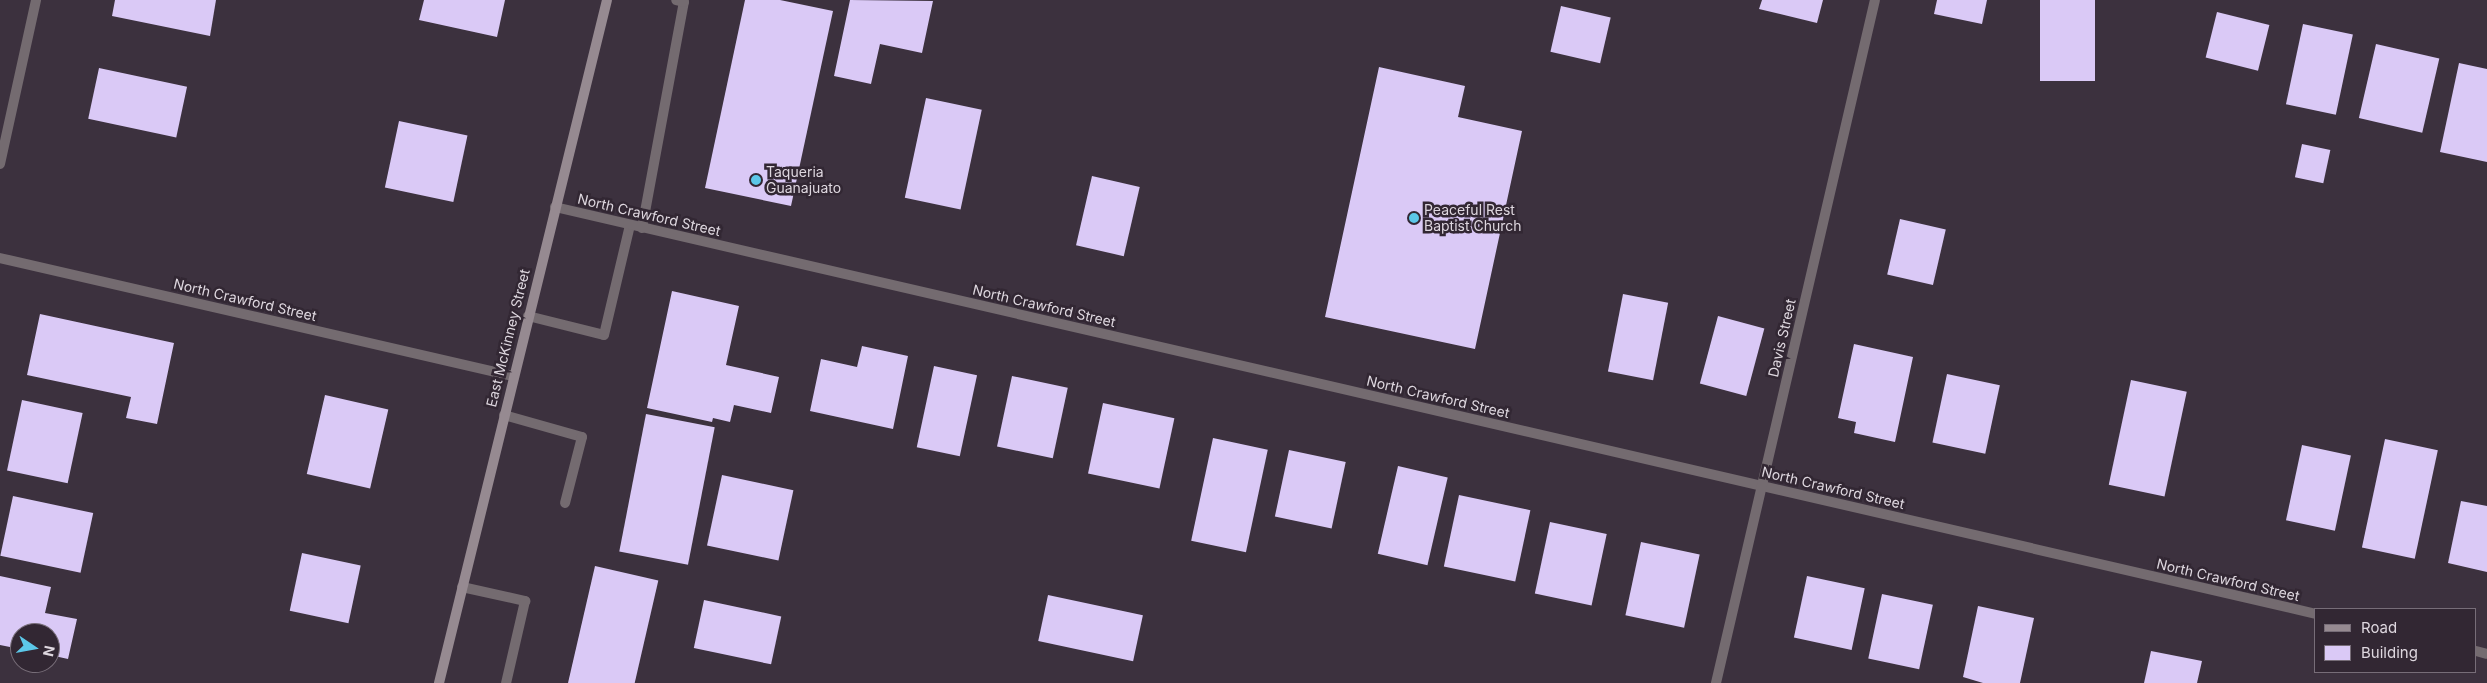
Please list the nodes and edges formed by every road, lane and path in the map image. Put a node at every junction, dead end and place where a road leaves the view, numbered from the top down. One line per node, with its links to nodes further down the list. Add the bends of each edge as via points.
1 (36, 0): 5 (street)
2 (607, 0): 6 (main road, East McKinney Street)
3 (676, 0): 8 (street, via 684,2)
4 (1875, 0): 13 (street, Davis Street)
5 (0, 164)
6 (555, 207): 7 (street, North Crawford Street); 10 (main road, East McKinney Street)
7 (630, 225): 8 (street, North Crawford Street); 10 (street, via 604,334)
8 (642, 228): 13 (street, North Crawford Street)
9 (0, 258): 11 (street, North Crawford Street)
10 (528, 316): 11 (main road, East McKinney Street)
11 (513, 376): 12 (main road, East McKinney Street)
12 (504, 414): 14 (street, via 582,437); 15 (main road, East McKinney Street)
13 (1762, 486): 16 (street, North Crawford Street); 19 (street, Davis Street)
14 (565, 502)
15 (462, 587): 17 (main road, East McKinney Street); 18 (street, via 525,601)
16 (2314, 614)
17 (439, 683)
18 (506, 683)
19 (1716, 683)

